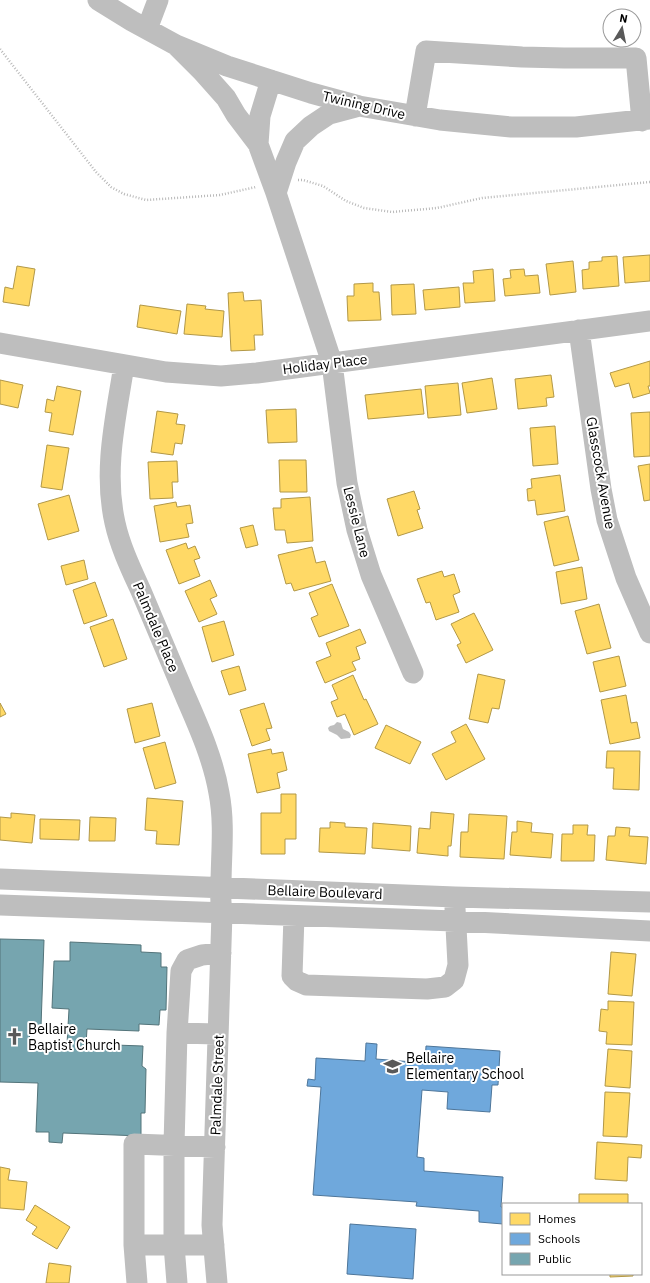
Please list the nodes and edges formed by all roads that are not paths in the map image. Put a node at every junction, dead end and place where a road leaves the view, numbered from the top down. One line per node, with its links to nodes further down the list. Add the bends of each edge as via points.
1 (98, 0): 3 (street, Twining Drive)
2 (158, 0): 3 (street)
3 (147, 29): 4 (street, Twining Drive)
4 (176, 45): 5 (street, Twining Drive, via 227,66); 9 (street, via 226,98)
5 (271, 80): 6 (street, Twining Drive); 9 (street, via 260,116)
6 (359, 106): 7 (street, Twining Drive); 10 (street, via 329,114 311,126 296,141)
7 (415, 116): 8 (street, Twining Drive, via 511,127 576,127); 8 (street, via 426,51 536,58 636,58)
8 (646, 120)
9 (258, 144): 10 (street, Lessie Lane)
10 (276, 193): 14 (street, Lessie Lane)
11 (650, 321): 12 (street, Holiday Place)
12 (579, 330): 14 (street, Holiday Place); 16 (street, Glasscock Avenue, via 607,520 626,578)
13 (0, 343): 15 (street, Holiday Place)
14 (332, 363): 15 (street, Holiday Place, via 221,376 166,372); 17 (street, Lessie Lane, via 357,530 371,575)
15 (124, 365): 19 (street, Palmdale Place, via 110,462 115,523 207,749 219,792 222,822)
16 (650, 633)
17 (414, 673)
18 (0, 879): 19 (street, Bellaire Boulevard)
19 (220, 887): 20 (street, Bellaire Boulevard); 23 (street, Palmdale Street)
20 (455, 897): 21 (street, Bellaire Boulevard); 25 (street)
21 (650, 902)
22 (0, 905): 23 (street, Bellaire Boulevard)
23 (222, 913): 24 (street, Bellaire Boulevard); 27 (street, Palmdale Street)
24 (294, 916): 25 (street, Bellaire Boulevard); 25 (street, Bellaire Boulevard, via 292,976 306,985 419,989 445,987 454,980 458,965)
25 (455, 922): 26 (street, Bellaire Boulevard)
26 (650, 931)
27 (220, 953): 28 (street, via 187,960 181,971); 29 (street, Palmdale Street)
28 (177, 1033): 29 (street); 30 (street)
29 (218, 1034): 31 (street, Palmdale Street)
30 (174, 1145): 31 (street); 32 (street, via 134,1144); 33 (street)
31 (215, 1147): 34 (street, Palmdale Street, via 212,1225)
32 (134, 1245): 33 (street); 35 (street)
33 (174, 1245): 34 (street); 36 (street)
34 (214, 1245): 37 (street, Palmdale Street)
35 (137, 1283)
36 (177, 1283)
37 (217, 1283)

